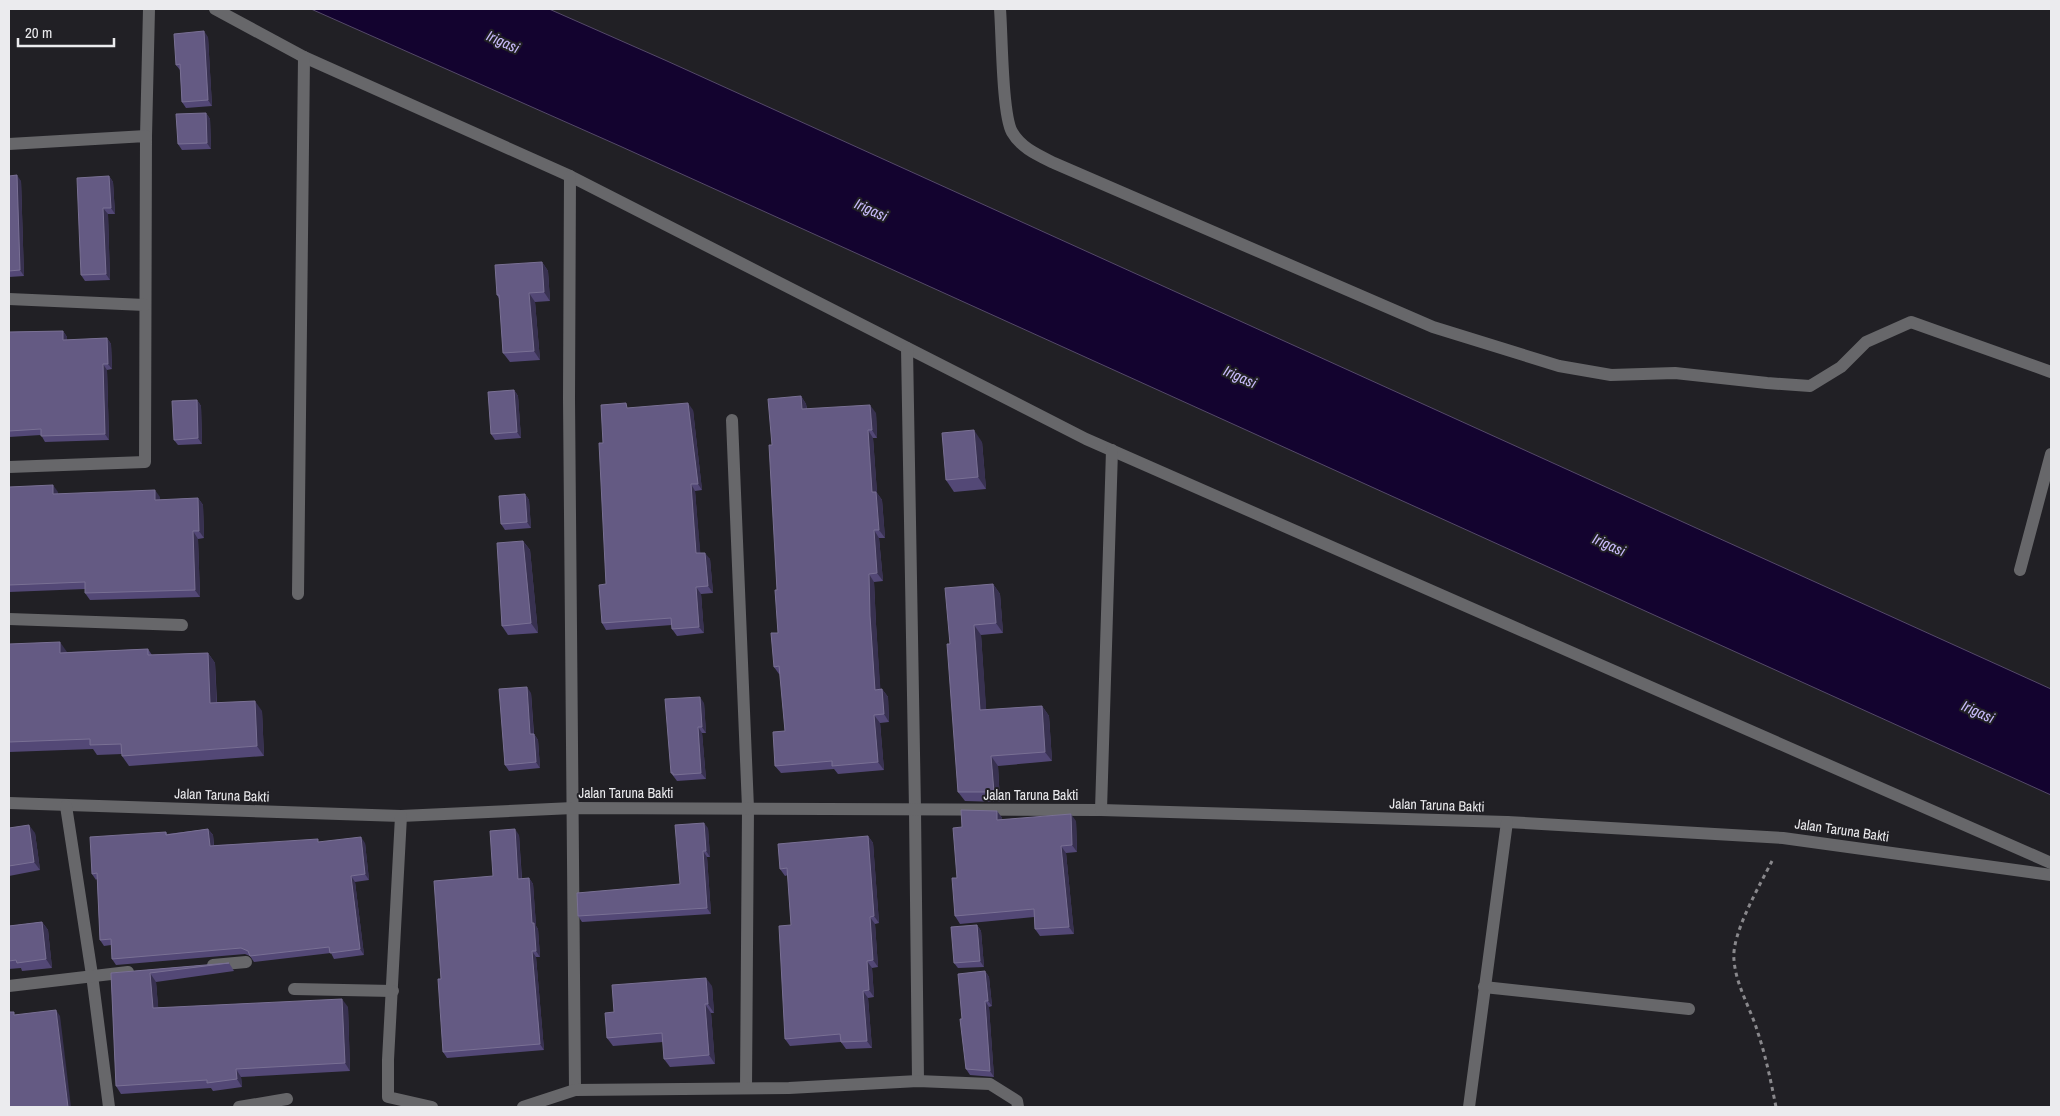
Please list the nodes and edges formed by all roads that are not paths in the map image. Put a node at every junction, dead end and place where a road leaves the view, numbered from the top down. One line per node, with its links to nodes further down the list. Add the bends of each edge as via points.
1 (149, 9): 5 (street)
2 (215, 9): 4 (street)
3 (1000, 9): 11 (street, via 1006,105 1011,131 1023,146 1054,163 1433,327 1559,366 1611,375 1674,372 1810,386 1841,367 1866,342 1911,322)
4 (304, 57): 7 (street); 17 (street)
5 (146, 136): 6 (street); 9 (street)
6 (9, 144)
7 (570, 176): 10 (street); 22 (street)
8 (9, 299): 9 (street)
9 (145, 304): 15 (street, via 145,462)
10 (907, 348): 13 (street); 24 (street)
11 (2051, 372)
12 (732, 420): 23 (street)
13 (1112, 450): 25 (street); 28 (street)
14 (2051, 454): 16 (street)
15 (9, 467)
16 (2020, 570)
17 (298, 594)
18 (9, 619): 19 (street)
19 (182, 625)
20 (9, 804): 21 (street, Jalan Taruna Bakti)
21 (66, 806): 26 (street, Jalan Taruna Bakti); 33 (street)
22 (573, 808): 23 (street, Jalan Taruna Bakti); 26 (street, Jalan Taruna Bakti); 41 (street)
23 (748, 808): 24 (street, Jalan Taruna Bakti); 40 (street)
24 (916, 810): 25 (street, Jalan Taruna Bakti); 39 (street)
25 (1101, 810): 27 (street, Jalan Taruna Bakti)
26 (401, 816): 37 (street)
27 (1507, 822): 29 (street, Jalan Taruna Bakti, via 1783,838); 35 (street)
28 (2051, 863)
29 (2051, 875)
30 (246, 962): 31 (street)
31 (198, 966)
32 (140, 971): 33 (street)
33 (92, 975): 34 (street); 43 (street)
34 (9, 986)
35 (1484, 987): 38 (street); 48 (street)
36 (294, 989): 37 (street)
37 (392, 991): 45 (street, via 388,1097)
38 (1688, 1009)
39 (918, 1081): 40 (street); 47 (street, via 990,1084 1017,1100)
40 (746, 1088): 41 (street)
41 (575, 1090): 46 (street)
42 (287, 1099): 44 (street)
43 (109, 1107)
44 (239, 1107)
45 (432, 1107)
46 (523, 1107)
47 (1018, 1107)
48 (1469, 1107)

